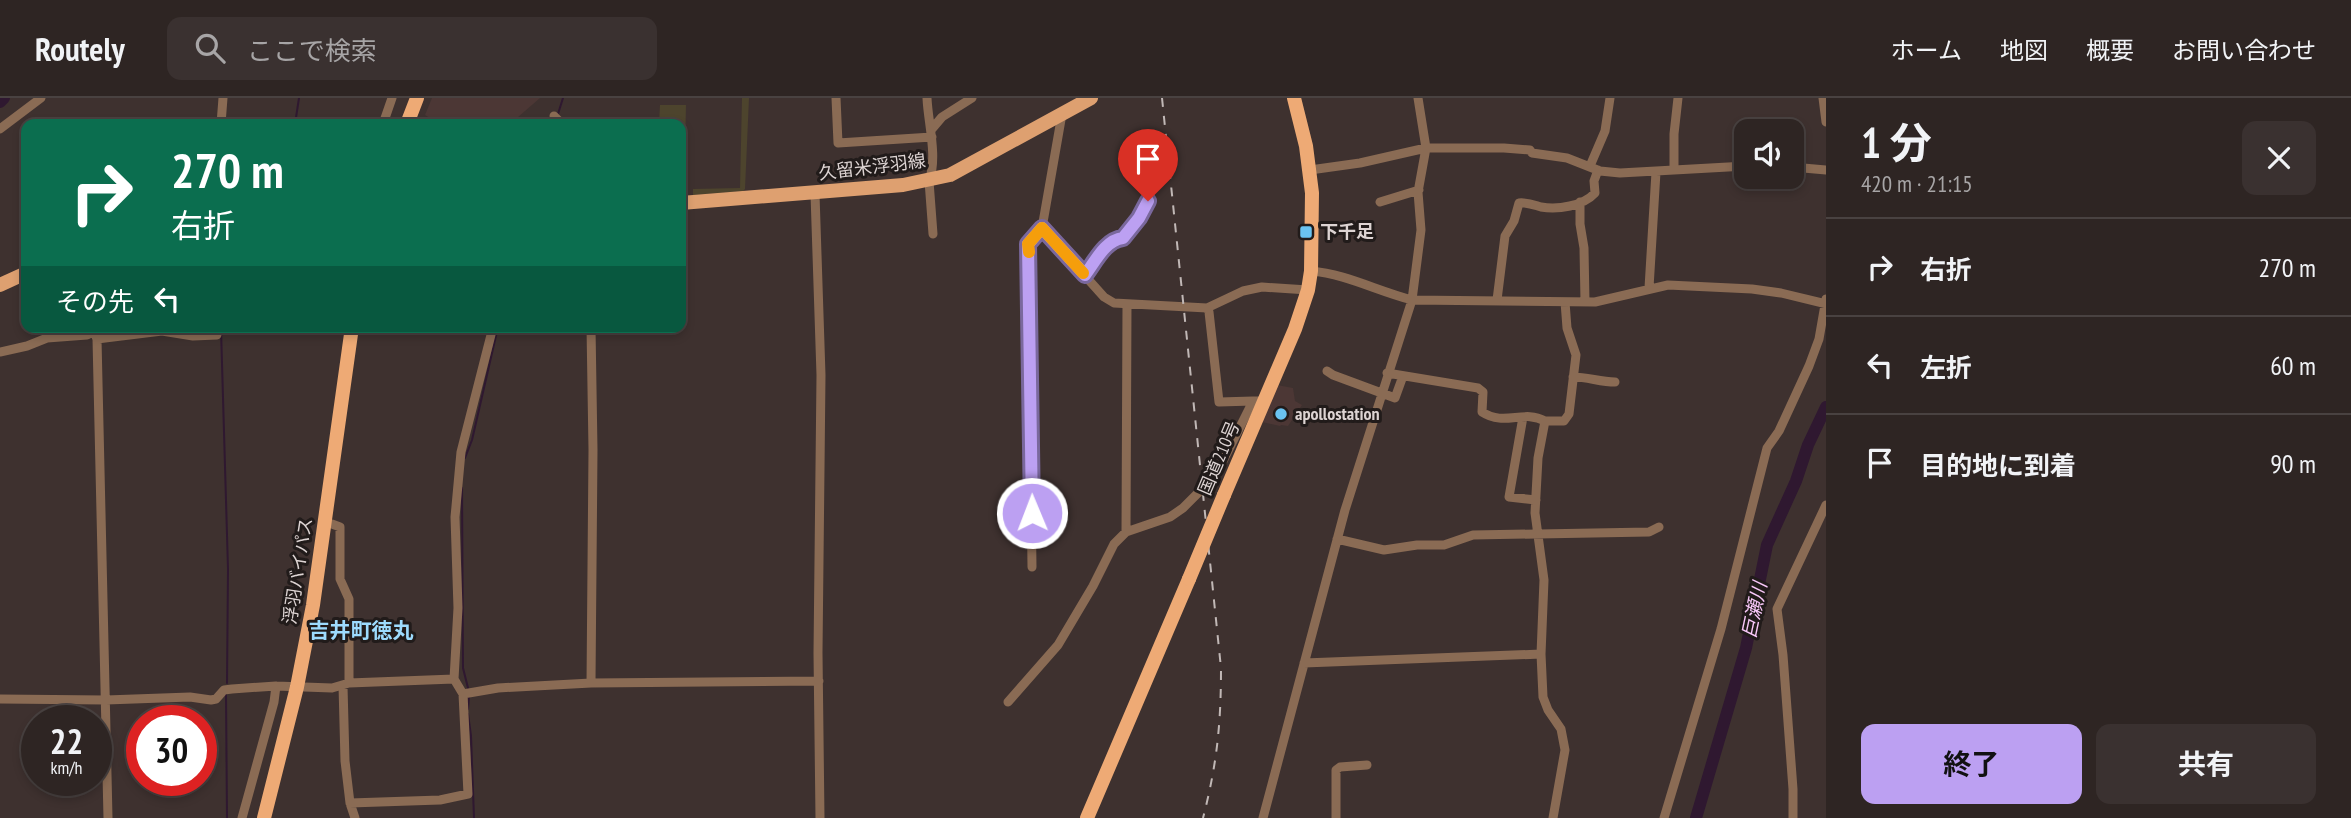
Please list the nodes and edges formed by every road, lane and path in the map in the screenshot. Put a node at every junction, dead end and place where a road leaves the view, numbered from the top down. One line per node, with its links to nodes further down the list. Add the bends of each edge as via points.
1 (41, 98): 19 (street)
2 (223, 98): 15 (street)
3 (392, 98): 16 (street)
4 (416, 98): 17 (highway)
5 (836, 98): 20 (street, via 838,143)
6 (927, 98): 20 (street)
7 (972, 98): 20 (street, via 942,117)
8 (1091, 98): 14 (main road, 久留米浮羽線)
9 (1294, 98): 26 (highway, 国道210号)
10 (1418, 98): 21 (street)
11 (1610, 98): 23 (street)
12 (1678, 98): 25 (street)
13 (1824, 98): 18 (street)
14 (1062, 112): 29 (main road, 久留米浮羽線, via 950,175); 36 (street)
15 (221, 119)
16 (385, 119)
17 (409, 119)
18 (1826, 122)
19 (0, 129)
20 (931, 134): 29 (street)
21 (1426, 148): 23 (street, via 1530,150); 26 (street); 30 (street)
22 (1734, 166): 25 (street)
23 (1594, 168): 28 (street); 34 (street, via 1595,193)
24 (1804, 168): 27 (street)
25 (1674, 169): 28 (street)
26 (1310, 170): 38 (highway, 国道210号)
27 (1826, 170)
28 (1656, 172): 42 (street)
29 (929, 181): 31 (main road, 久留米浮羽線); 37 (street)
30 (1419, 190): 33 (street); 44 (street, via 1421,230)
31 (815, 194): 35 (main road, 久留米浮羽線); 80 (street, via 821,375)
32 (1148, 201): 39 (street, via 1123,238 1107,246)
33 (1380, 202)
34 (1580, 202): 45 (street, via 1552,208 1519,203 1505,236); 47 (street)
35 (686, 203)
36 (1042, 228): 39 (street); 76 (street, via 1028,244)
37 (933, 234)
38 (1311, 271): 43 (highway, 国道210号); 44 (street, via 1335,273)
39 (1085, 275): 49 (street, via 1104,297)
40 (21, 276): 41 (main road)
41 (0, 285)
42 (1649, 288): 47 (street); 48 (street, via 1752,289)
43 (1308, 290): 50 (street, via 1262,287); 65 (highway, 国道210号, via 1295,329)
44 (1412, 300): 45 (street); 60 (street)
45 (1497, 300): 46 (street)
46 (1565, 302): 47 (street); 62 (street, via 1576,355)
47 (1585, 302)
48 (1825, 302): 100 (street, via 1809,366 1767,448 1721,629)
49 (1127, 304): 50 (street); 73 (street)
50 (1207, 308): 65 (street, via 1219,402)
51 (94, 333): 52 (street); 58 (street, via 47,338); 87 (street)
52 (153, 333)
53 (174, 333): 57 (street)
54 (351, 333): 84 (highway, 浮羽バイパス)
55 (492, 333): 79 (street, via 459,465)
56 (591, 333): 81 (street)
57 (216, 335)
58 (0, 352)
59 (1327, 371): 64 (street)
60 (1387, 373): 61 (street); 64 (street)
61 (1402, 376): 64 (street, via 1395,398); 66 (street, via 1478,388 1483,392 1482,412 1504,420)
62 (1573, 377): 63 (street); 67 (street, via 1569,414 1564,421)
63 (1615, 382)
64 (1381, 393): 75 (street)
65 (1259, 401): 73 (street, via 1216,475 1194,498 1170,517); 96 (highway, 国道210号, bridge)
66 (1523, 417): 67 (street); 68 (street, via 1509,498)
67 (1545, 421): 68 (street)
68 (1536, 500): 74 (street)
69 (1826, 505): 71 (street)
70 (332, 524): 82 (street, via 340,527 340,579 349,599)
71 (1821, 526): 101 (street, via 1806,544 1776,609)
72 (1658, 527): 74 (street, via 1650,532)
73 (1126, 532): 88 (street, via 1114,544 1058,645)
74 (1537, 532): 75 (street, via 1468,535 1444,545 1384,550); 77 (street, via 1544,580)
75 (1337, 539): 78 (street)
76 (1032, 567)
77 (1541, 654): 78 (street); 99 (street, via 1543,697 1561,729 1564,750)
78 (1304, 663): 97 (street)
79 (454, 679): 82 (street); 85 (street)
80 (819, 681): 81 (street); 95 (street)
81 (590, 683): 85 (street)
82 (346, 685): 84 (street); 90 (street, via 345,761)
83 (276, 686): 84 (street); 87 (street, via 224,690 211,700); 92 (street)
84 (298, 687): 93 (highway, 浮羽バイパス)
85 (468, 693): 90 (street, via 468,794 440,800)
86 (0, 699): 87 (street)
87 (106, 700): 91 (street)
88 (1008, 702)
89 (1367, 765): 98 (street, via 1336,770)
90 (350, 803): 94 (street)
91 (108, 818)
92 (242, 818)
93 (264, 818)
94 (355, 818)
95 (820, 818)
96 (1087, 818)
97 (1263, 818)
98 (1336, 818)
99 (1553, 818)
100 (1664, 818)
101 (1793, 818)

